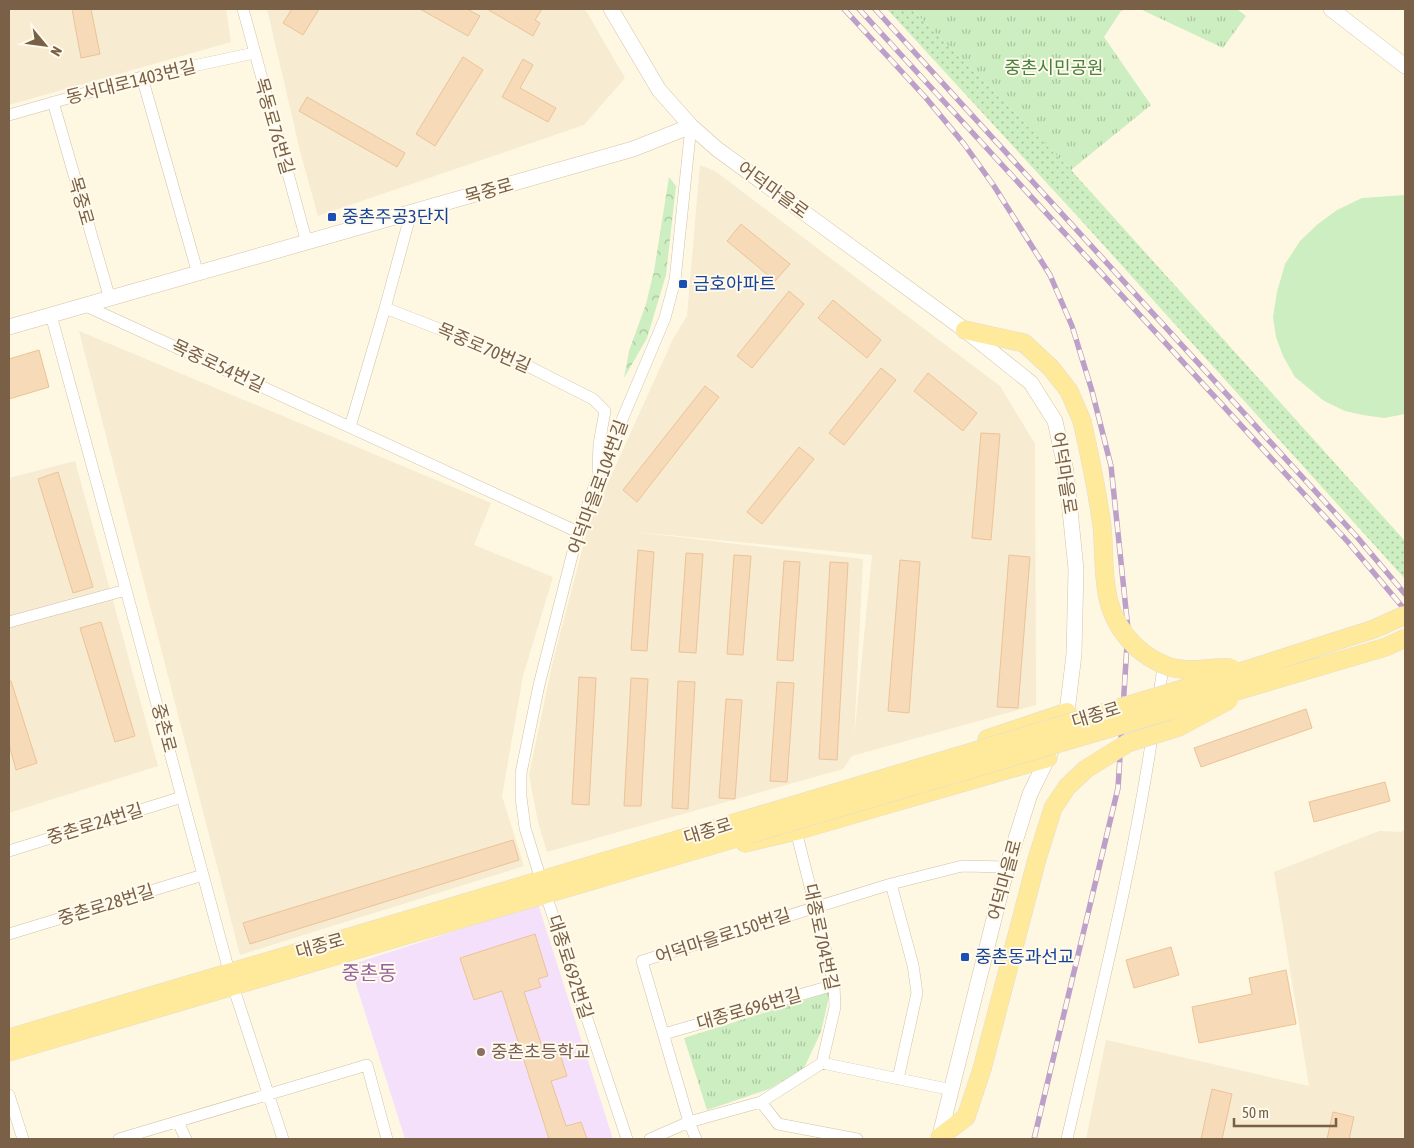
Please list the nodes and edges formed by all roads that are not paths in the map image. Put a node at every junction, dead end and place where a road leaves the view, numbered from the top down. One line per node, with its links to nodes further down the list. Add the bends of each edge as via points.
1 (243, 9): 4 (street, 목동로76번길)
2 (611, 9): 9 (main road, 어덕마을로, via 659,90)
3 (1331, 9): 5 (main road)
4 (254, 53): 6 (street, 동서대로1403번길); 11 (street, 목동로76번길)
5 (1405, 66)
6 (142, 77): 7 (street, 동서대로1403번길); 12 (street)
7 (53, 102): 8 (street, 동서대로1403번길); 13 (street, 목중로)
8 (9, 115)
9 (691, 126): 10 (main road, 목중로, via 633,150); 18 (main road, 어덕마을로, via 717,149); 20 (street, 어덕마을로104번길, via 675,280 665,318)
10 (411, 213): 11 (main road, 목중로); 15 (street)
11 (307, 243): 12 (main road, 목중로)
12 (198, 274): 13 (main road, 목중로)
13 (110, 299): 14 (main road, 목중로)
14 (86, 306): 16 (main road, 목중로); 19 (street, 목중로54번길)
15 (385, 308): 19 (street); 20 (street, 목중로70번길, via 504,354 593,399 605,411)
16 (51, 316): 17 (main road, 목중로); 22 (street, 중촌로)
17 (9, 327)
18 (965, 330): 27 (main road, bridge, via 1024,343 1051,368 1069,391 1082,421 1095,482 1106,588 1112,615 1123,633 1151,659 1169,666 1191,671 1223,667); 28 (main road, 어덕마을로, via 1031,384 1056,421 1066,471 1076,568 1074,654)
19 (350, 427): 21 (street, 목중로54번길)
20 (597, 479): 21 (street, 어덕마을로104번길)
21 (578, 532): 37 (street, 어덕마을로104번길, via 539,685 522,773 525,828)
22 (126, 590): 24 (street); 30 (street, 중촌로)
23 (1405, 615): 27 (main road, 대종로, bridge)
24 (9, 622)
25 (1405, 638): 27 (main road, 대종로, bridge, via 1386,647)
26 (1162, 674): 63 (street, via 1129,869)
27 (1251, 678): 31 (main road, 대종로, bridge); 53 (main road, bridge, via 1216,708 1179,727 1128,743 1086,769 1067,787 1053,808 1040,850 982,1069 966,1117)
28 (1067, 712): 29 (main road, 어덕마을로); 31 (main road, via 852,785 761,812)
29 (1048, 758): 32 (main road); 34 (main road, 어덕마을로, via 1030,794)
30 (182, 797): 33 (street, 중촌로24번길); 35 (street, 중촌로)
31 (737, 830): 32 (main road, via 739,845); 37 (main road, 대종로)
32 (796, 831): 38 (street, 대종로704번길)
33 (9, 851)
34 (1007, 867): 36 (street, 어덕마을로150번길, via 962,866); 47 (main road, 어덕마을로)
35 (203, 875): 39 (street, 중촌로28번길); 40 (street, 중촌로)
36 (891, 884): 38 (street, 어덕마을로150번길); 46 (street, via 913,965 917,993)
37 (544, 887): 40 (main road, 대종로); 59 (street, 대종로692번길)
38 (816, 906): 41 (street, 대종로704번길); 42 (street, 어덕마을로150번길, via 642,961)
39 (9, 934)
40 (231, 979): 43 (main road, 대종로); 44 (main road, 대종로); 49 (street, 중촌로)
41 (834, 985): 42 (street, 대종로696번길); 45 (street, 대종로704번길, via 835,1007)
42 (664, 1034): 52 (street)
43 (9, 1038)
44 (9, 1052)
45 (822, 1063): 46 (street); 50 (street)
46 (898, 1079): 47 (street)
47 (952, 1090): 53 (main road, 어덕마을로)
48 (9, 1095): 54 (street)
49 (269, 1095): 51 (street); 57 (street, 중촌로); 58 (street, via 367,1065)
50 (761, 1102): 52 (street); 62 (street, via 778,1124)
51 (178, 1122): 55 (street); 56 (street)
52 (689, 1122): 60 (street); 61 (street)
53 (939, 1138)
54 (23, 1139)
55 (119, 1139)
56 (186, 1139)
57 (283, 1139)
58 (387, 1139)
59 (627, 1139)
60 (650, 1139)
61 (696, 1139)
62 (857, 1139)
63 (1066, 1139)

